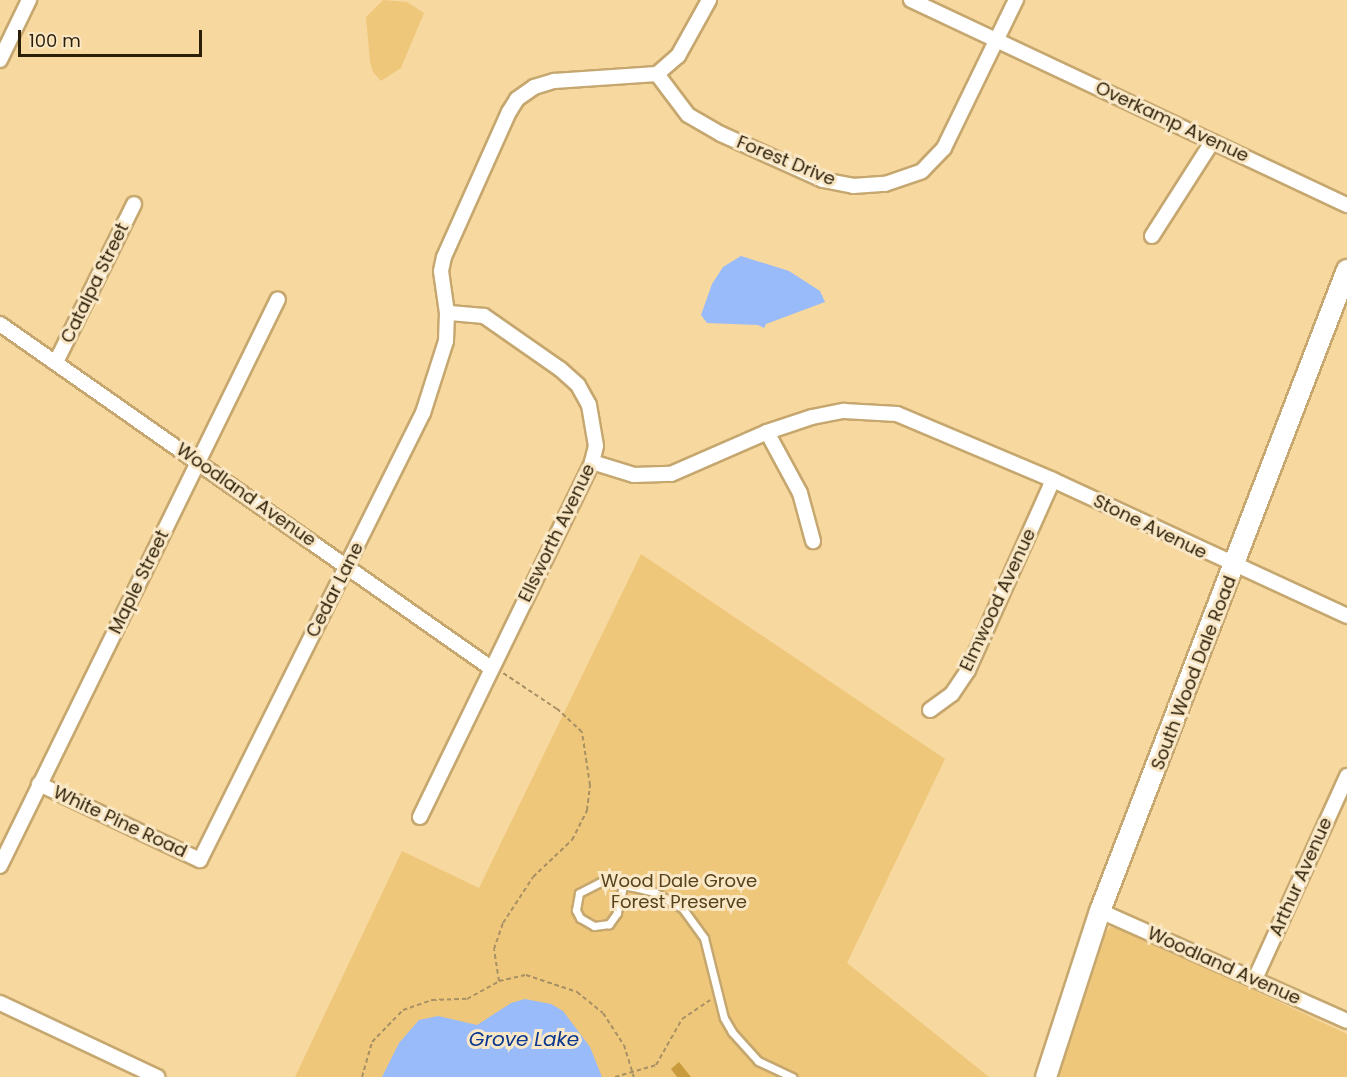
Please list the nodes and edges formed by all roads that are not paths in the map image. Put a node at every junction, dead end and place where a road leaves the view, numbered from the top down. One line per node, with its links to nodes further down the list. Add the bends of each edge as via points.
1 (29, 0): 6 (street)
2 (709, 0): 7 (street, via 678,56)
3 (910, 0): 5 (street, Overkamp Avenue)
4 (1016, 0): 5 (street, Forest Drive)
5 (997, 39): 7 (street, Forest Drive, via 944,148 922,171 885,184 853,186 823,180 721,134 688,115); 8 (street, Overkamp Avenue)
6 (0, 60)
7 (657, 74): 14 (street, Cedar Lane, via 554,81 534,87 517,99 444,257 441,271)
8 (1212, 142): 10 (street, Overkamp Avenue); 11 (street)
9 (134, 204): 16 (street, Catalpa Street)
10 (1347, 205)
11 (1152, 236)
12 (1347, 270): 23 (main road, South Wood Dale Road)
13 (278, 299): 18 (street, Maple Street)
14 (447, 312): 19 (street, Ellsworth Avenue, via 484,316 578,385 592,422 596,446); 22 (street, Cedar Lane, via 438,374 423,413)
15 (0, 324): 16 (street, Woodland Avenue)
16 (56, 362): 18 (street, Woodland Avenue)
17 (767, 432): 19 (street, Stone Avenue, via 671,474 633,475); 20 (street, Stone Avenue, via 844,411 897,414); 21 (street, via 800,493)
18 (198, 461): 22 (street, Woodland Avenue); 28 (street, Maple Street)
19 (592, 462): 25 (street, Ellsworth Avenue)
20 (1053, 480): 23 (street, Stone Avenue); 26 (street, Elmwood Avenue, via 968,670 952,694)
21 (813, 541)
22 (347, 567): 25 (street, Woodland Avenue); 30 (street, Cedar Lane)
23 (1235, 567): 24 (street, Stone Avenue); 33 (main road, South Wood Dale Road)
24 (1347, 616)
25 (491, 668): 29 (street, Ellsworth Avenue)
26 (930, 710)
27 (1347, 776): 34 (street, Arthur Avenue)
28 (39, 784): 30 (street, White Pine Road); 31 (street, Maple Street)
29 (420, 817)
30 (200, 860)
31 (0, 866)
32 (623, 886): 32 (lane, via 601,882 585,887 576,902 580,918 594,926 609,924 617,913); 38 (lane, via 670,900 694,921 711,956 724,1018 744,1048 772,1070)
33 (1100, 911): 34 (street, Woodland Avenue); 39 (main road, South Wood Dale Road)
34 (1255, 979): 36 (street, Woodland Avenue)
35 (0, 1003): 37 (street)
36 (1347, 1021)
37 (157, 1077)
38 (792, 1077)
39 (1046, 1077)

